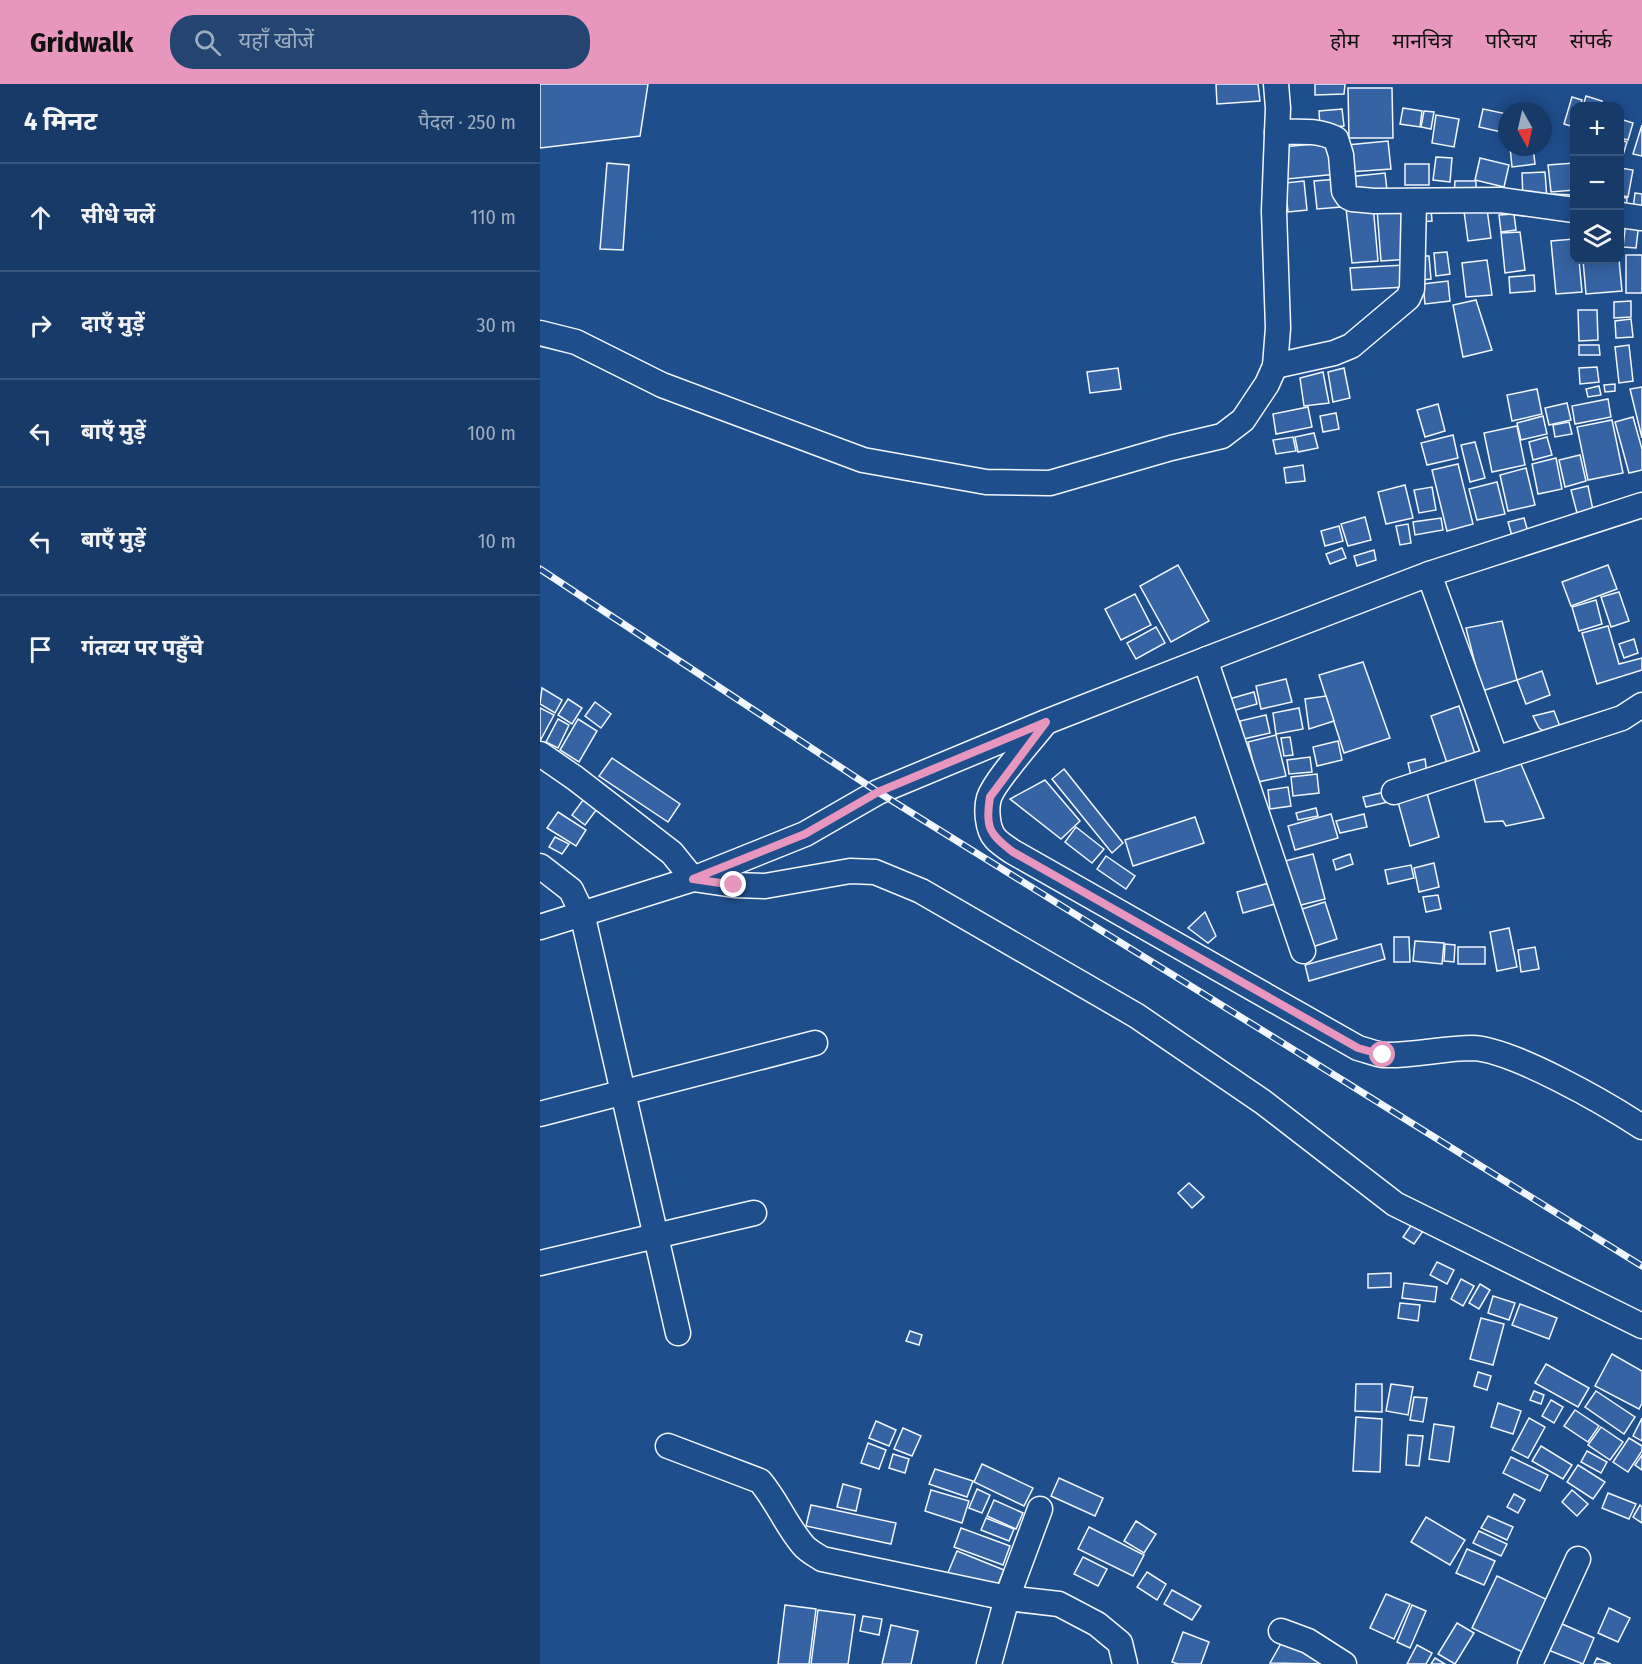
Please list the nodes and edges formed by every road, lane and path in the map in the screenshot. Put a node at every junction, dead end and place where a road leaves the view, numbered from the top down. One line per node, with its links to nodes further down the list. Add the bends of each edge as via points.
1 (1276, 84): 2 (street)
2 (1277, 132): 3 (street, via 1314,132 1335,139 1348,197); 8 (street)
3 (1414, 201): 4 (street, via 1500,200); 8 (street, via 1412,289 1408,298 1351,346)
4 (1570, 209)
5 (1624, 216): 6 (street)
6 (1642, 218)
7 (540, 333): 8 (street, via 576,342 662,385 863,460 986,482 1050,483 1222,436 1243,420)
8 (1275, 366)
9 (1642, 505): 10 (street)
10 (1429, 574): 11 (street); 15 (street)
11 (1207, 659): 13 (street); 21 (street)
12 (1642, 705): 15 (street, via 1622,718)
13 (1046, 722): 18 (street, via 878,792 805,834); 25 (street, via 990,797 990,829 994,838 1013,852 1358,1048 1383,1055 1473,1048 1498,1053 1614,1109)
14 (540, 754): 18 (street, via 672,853)
15 (1496, 759): 16 (street)
16 (1394, 792)
17 (540, 866): 19 (street, via 570,890)
18 (693, 879): 19 (street); 29 (street, via 765,886 850,871 875,872 921,891 1137,1016 1263,1102 1395,1204)
19 (582, 913): 20 (street); 23 (street)
20 (540, 927)
21 (1303, 951)
22 (815, 1043): 23 (street)
23 (623, 1093): 24 (street); 27 (street)
24 (540, 1114)
25 (1642, 1127)
26 (754, 1213): 27 (street)
27 (656, 1235): 28 (street); 30 (street)
28 (540, 1263)
29 (1642, 1326)
30 (678, 1333)
31 (668, 1446): 34 (street, via 760,1481 804,1547 822,1559)
32 (1040, 1509): 34 (street)
33 (1578, 1559): 39 (street)
34 (1007, 1598): 36 (street); 37 (street, via 1059,1604 1097,1624 1120,1643)
35 (1281, 1632): 38 (street, via 1308,1641)
36 (989, 1664)
37 (1125, 1664)
38 (1344, 1664)
39 (1530, 1664)

